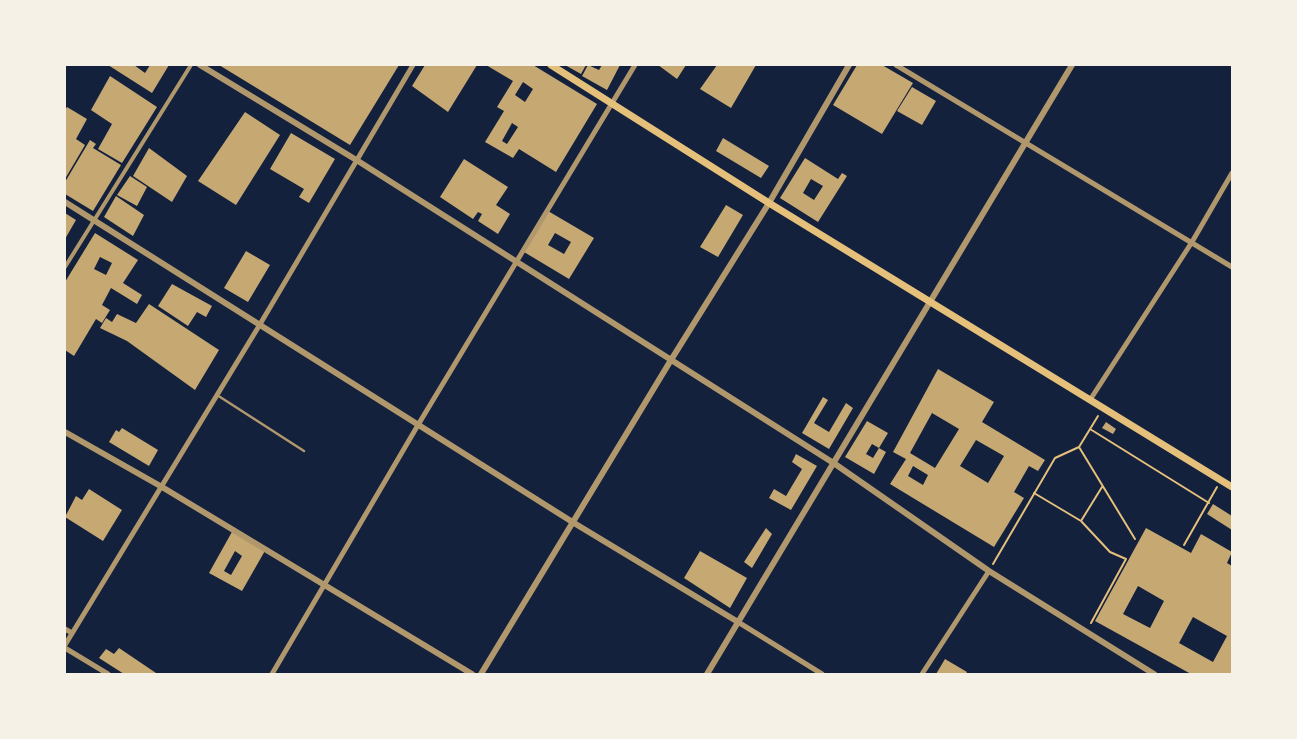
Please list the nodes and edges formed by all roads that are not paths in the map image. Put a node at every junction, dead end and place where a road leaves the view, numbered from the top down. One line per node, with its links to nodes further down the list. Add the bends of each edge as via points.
1 (191, 65): 15 (street)
2 (200, 65): 11 (street)
3 (413, 65): 11 (street)
4 (551, 65): 9 (main road)
5 (634, 65): 9 (street)
6 (849, 65): 14 (street)
7 (896, 65): 10 (street)
8 (1072, 65): 10 (street)
9 (612, 103): 14 (main road); 17 (street)
10 (1024, 142): 16 (street); 20 (street)
11 (358, 161): 17 (street); 21 (street)
12 (1232, 173): 16 (street)
13 (65, 202): 15 (street)
14 (769, 203): 20 (main road); 22 (street)
15 (94, 220): 18 (street); 21 (street)
16 (1192, 242): 19 (street); 24 (street)
17 (516, 262): 22 (street); 25 (street)
18 (65, 267)
19 (1232, 268)
20 (930, 301): 24 (main road); 28 (street)
21 (259, 326): 23 (street); 25 (street)
22 (671, 360): 28 (street); 31 (street)
23 (218, 395): 27 (lane); 29 (street)
24 (1090, 400): 30 (main road)
25 (418, 425): 31 (street); 33 (street)
26 (65, 432): 29 (street)
27 (304, 451)
28 (835, 464): 32 (street); 34 (street)
29 (162, 487): 33 (street); 36 (street)
30 (1232, 487)
31 (574, 523): 34 (street); 41 (street)
32 (989, 571): 44 (street); 45 (street)
33 (324, 585): 39 (street); 40 (street)
34 (738, 622): 42 (street); 43 (street)
35 (65, 629): 36 (street)
36 (72, 633): 37 (street)
37 (65, 647): 38 (street)
38 (108, 674)
39 (272, 674)
40 (472, 674)
41 (481, 674)
42 (707, 674)
43 (822, 674)
44 (922, 674)
45 (1154, 674)

